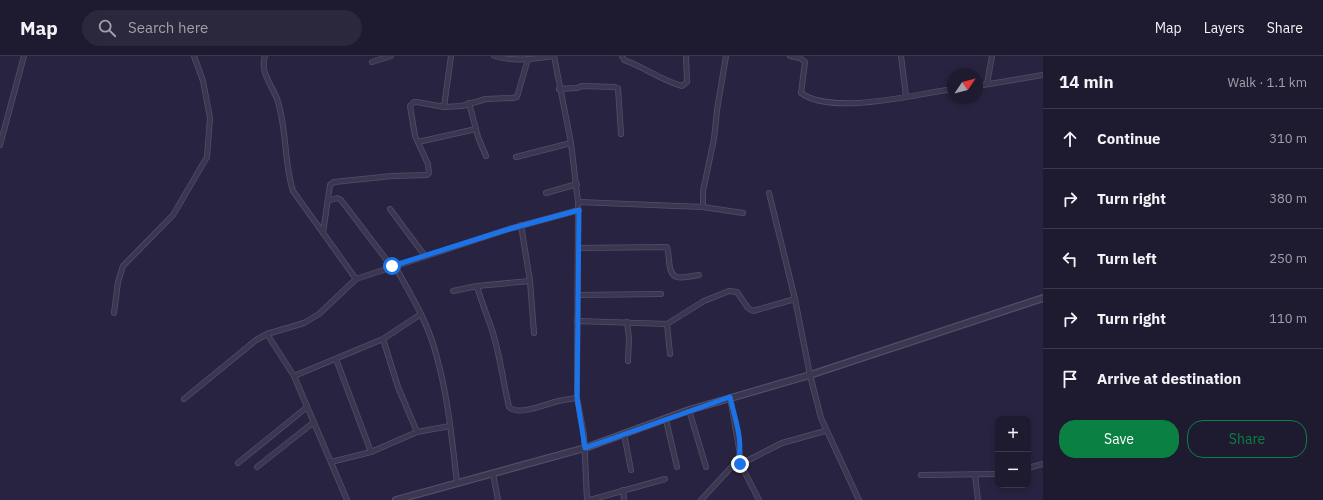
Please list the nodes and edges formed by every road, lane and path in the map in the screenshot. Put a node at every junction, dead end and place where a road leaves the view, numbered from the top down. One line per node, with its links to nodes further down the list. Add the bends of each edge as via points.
1 (24, 56): 28 (street)
2 (194, 56): 54 (street, via 203,82 210,118 207,156 173,215 123,266)
3 (264, 56): 41 (street, via 264,69 278,102 293,191)
4 (391, 56): 15 (street)
5 (451, 56): 23 (street)
6 (494, 56): 14 (street, via 505,59)
7 (554, 56): 14 (street); 19 (street)
8 (622, 56): 9 (street, via 624,60 666,82 682,86 687,82)
9 (686, 56)
10 (726, 56): 36 (street, via 714,139 703,191)
11 (790, 56): 21 (street, via 805,62 801,93 812,98 832,104)
12 (901, 56): 21 (street)
13 (992, 56): 17 (street)
14 (528, 59): 22 (street, via 517,97 486,98)
15 (372, 62)
16 (1043, 75): 17 (street)
17 (987, 84): 18 (street)
18 (983, 85)
19 (559, 89): 25 (street, via 582,86 618,88); 27 (street)
20 (947, 90): 21 (street)
21 (906, 96)
22 (470, 103): 23 (street); 24 (street)
23 (444, 107): 26 (street, via 417,102 411,104)
24 (476, 129): 26 (street); 29 (street)
25 (622, 134)
26 (418, 142): 34 (street, via 430,170 426,175 334,182 330,185)
27 (571, 143): 30 (street); 31 (street)
28 (0, 145)
29 (486, 156)
30 (516, 157)
31 (577, 184): 32 (street); 35 (street)
32 (546, 193)
33 (769, 193): 53 (street)
34 (328, 200): 41 (street); 44 (street, via 341,200)
35 (578, 202): 36 (street); 38 (street)
36 (703, 207): 39 (street)
37 (390, 209): 43 (street)
38 (579, 210): 40 (street); 42 (street)
39 (743, 213)
40 (521, 225): 43 (street); 47 (street)
41 (323, 233): 46 (street)
42 (578, 248): 45 (street, via 667,247 669,266 674,276 678,278); 51 (street)
43 (425, 256): 44 (street)
44 (393, 266): 46 (street); 55 (street)
45 (698, 275)
46 (356, 279): 59 (street, via 309,320 286,330)
47 (530, 281): 48 (street); 60 (street)
48 (477, 286): 49 (street); 68 (street, via 502,365 509,407 517,411)
49 (453, 292)
50 (661, 294): 51 (street)
51 (578, 295): 56 (street)
52 (1043, 298): 66 (street)
53 (795, 299): 58 (street, via 753,311 737,292 729,291 696,305); 66 (street)
54 (114, 313)
55 (421, 314): 61 (street); 74 (street, via 436,353)
56 (577, 321): 57 (street); 68 (street)
57 (627, 322): 58 (street); 64 (street)
58 (667, 324): 62 (street)
59 (267, 334): 65 (street); 69 (street, via 256,340)
60 (534, 334)
61 (383, 339): 63 (street); 76 (street, via 398,387)
62 (670, 354)
63 (336, 359): 65 (street); 79 (street)
64 (628, 361)
65 (294, 376): 70 (street)
66 (810, 376): 67 (street); 75 (street)
67 (730, 397): 71 (street); 81 (street, via 739,441)
68 (577, 398): 78 (street)
69 (184, 399)
70 (308, 407): 73 (street); 82 (street)
71 (689, 410): 72 (street); 86 (street)
72 (666, 420): 77 (street); 85 (street)
73 (314, 422): 80 (street); 84 (street)
74 (450, 426): 76 (street); 94 (street)
75 (825, 431): 81 (street, via 782,443); 103 (street)
76 (417, 432): 79 (street)
77 (624, 434): 78 (street); 88 (street)
78 (585, 448): 89 (street); 99 (street)
79 (371, 452): 80 (street)
80 (331, 462): 96 (street)
81 (739, 462): 101 (street); 102 (street)
82 (238, 463)
83 (1043, 464): 87 (street)
84 (257, 467)
85 (677, 467)
86 (706, 467)
87 (1031, 467)
88 (631, 470)
89 (493, 474): 94 (street); 98 (street)
90 (921, 474): 92 (street)
91 (995, 474): 92 (street)
92 (975, 475): 104 (street)
93 (664, 479): 95 (street)
94 (457, 483): 97 (street)
95 (623, 490): 99 (street); 100 (street)
96 (347, 500)
97 (396, 500)
98 (498, 500)
99 (589, 500)
100 (624, 500)
101 (701, 500)
102 (760, 500)
103 (859, 500)
104 (978, 500)

